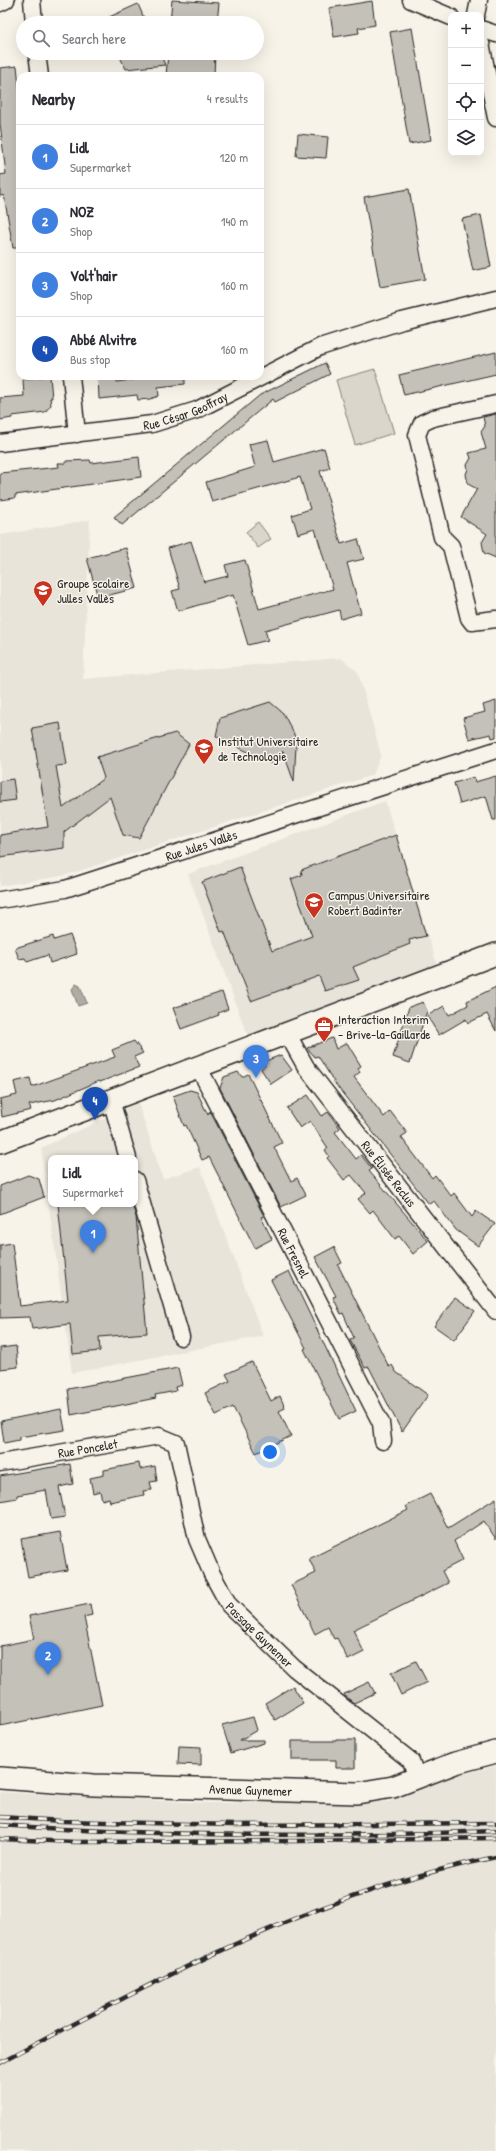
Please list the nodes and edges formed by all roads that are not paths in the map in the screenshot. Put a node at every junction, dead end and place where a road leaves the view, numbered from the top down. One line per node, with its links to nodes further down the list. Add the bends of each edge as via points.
1 (6, 0): 5 (street)
2 (32, 0): 7 (street)
3 (411, 0): 8 (street)
4 (479, 0): 6 (street)
5 (0, 3)
6 (477, 12)
7 (33, 16)
8 (448, 16)
9 (484, 30): 10 (street)
10 (496, 34)
11 (482, 48): 14 (street)
12 (38, 60): 13 (street)
13 (39, 72)
14 (496, 118)
15 (496, 298): 16 (street, Rue César Geoffray, via 402,321 320,347)
16 (264, 375)
17 (71, 380): 20 (street)
18 (254, 380): 20 (street, Rue César Geoffray, via 190,412 152,424)
19 (496, 404): 22 (street, via 433,418 422,423 417,435 442,537 450,546 469,618 472,622 478,623)
20 (77, 434): 21 (street, Rue César Geoffray)
21 (0, 443)
22 (496, 619)
23 (496, 750): 24 (street, Rue Jules Vallès, via 65,889)
24 (0, 900)
25 (496, 954): 26 (main road)
26 (287, 1033): 27 (main road); 32 (street, Rue Élisée Reclus, via 306,1067)
27 (198, 1066): 28 (main road); 34 (street, Rue Fresnel, via 381,1423)
28 (111, 1100): 29 (main road); 30 (street)
29 (0, 1142)
30 (127, 1155)
31 (138, 1190): 33 (street)
32 (496, 1311)
33 (181, 1337)
34 (383, 1441)
35 (176, 1443): 36 (street, Rue Poncelet, via 159,1436); 39 (street, Passage Guynemer, via 198,1539 212,1574 229,1605 294,1668 411,1761)
36 (0, 1463)
37 (496, 1752): 39 (main road, Avenue Guynemer, via 455,1763)
38 (0, 1778): 39 (main road, Avenue Guynemer, via 94,1785 357,1793 378,1791)
39 (417, 1778)

